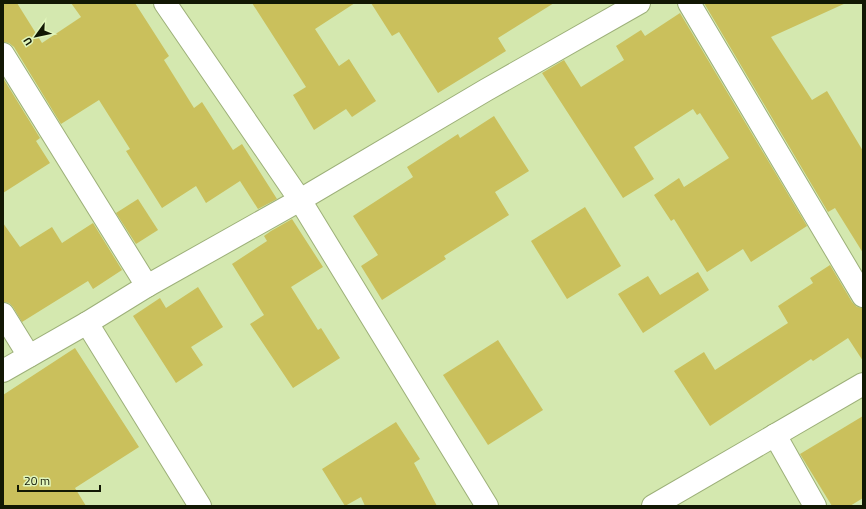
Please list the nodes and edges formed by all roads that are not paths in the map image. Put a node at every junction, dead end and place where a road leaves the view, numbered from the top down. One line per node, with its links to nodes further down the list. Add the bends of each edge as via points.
1 (165, 3): 5 (street)
2 (639, 3): 5 (street)
3 (689, 3): 7 (street)
4 (3, 54): 6 (street)
5 (300, 200): 6 (street); 15 (street)
6 (147, 286): 9 (street)
7 (863, 296)
8 (3, 314): 10 (street)
9 (87, 323): 10 (street); 14 (street)
10 (29, 356): 11 (street)
11 (3, 370)
12 (863, 384): 13 (street)
13 (775, 435): 16 (street); 17 (street)
14 (200, 506)
15 (487, 506)
16 (653, 506)
17 (814, 506)

